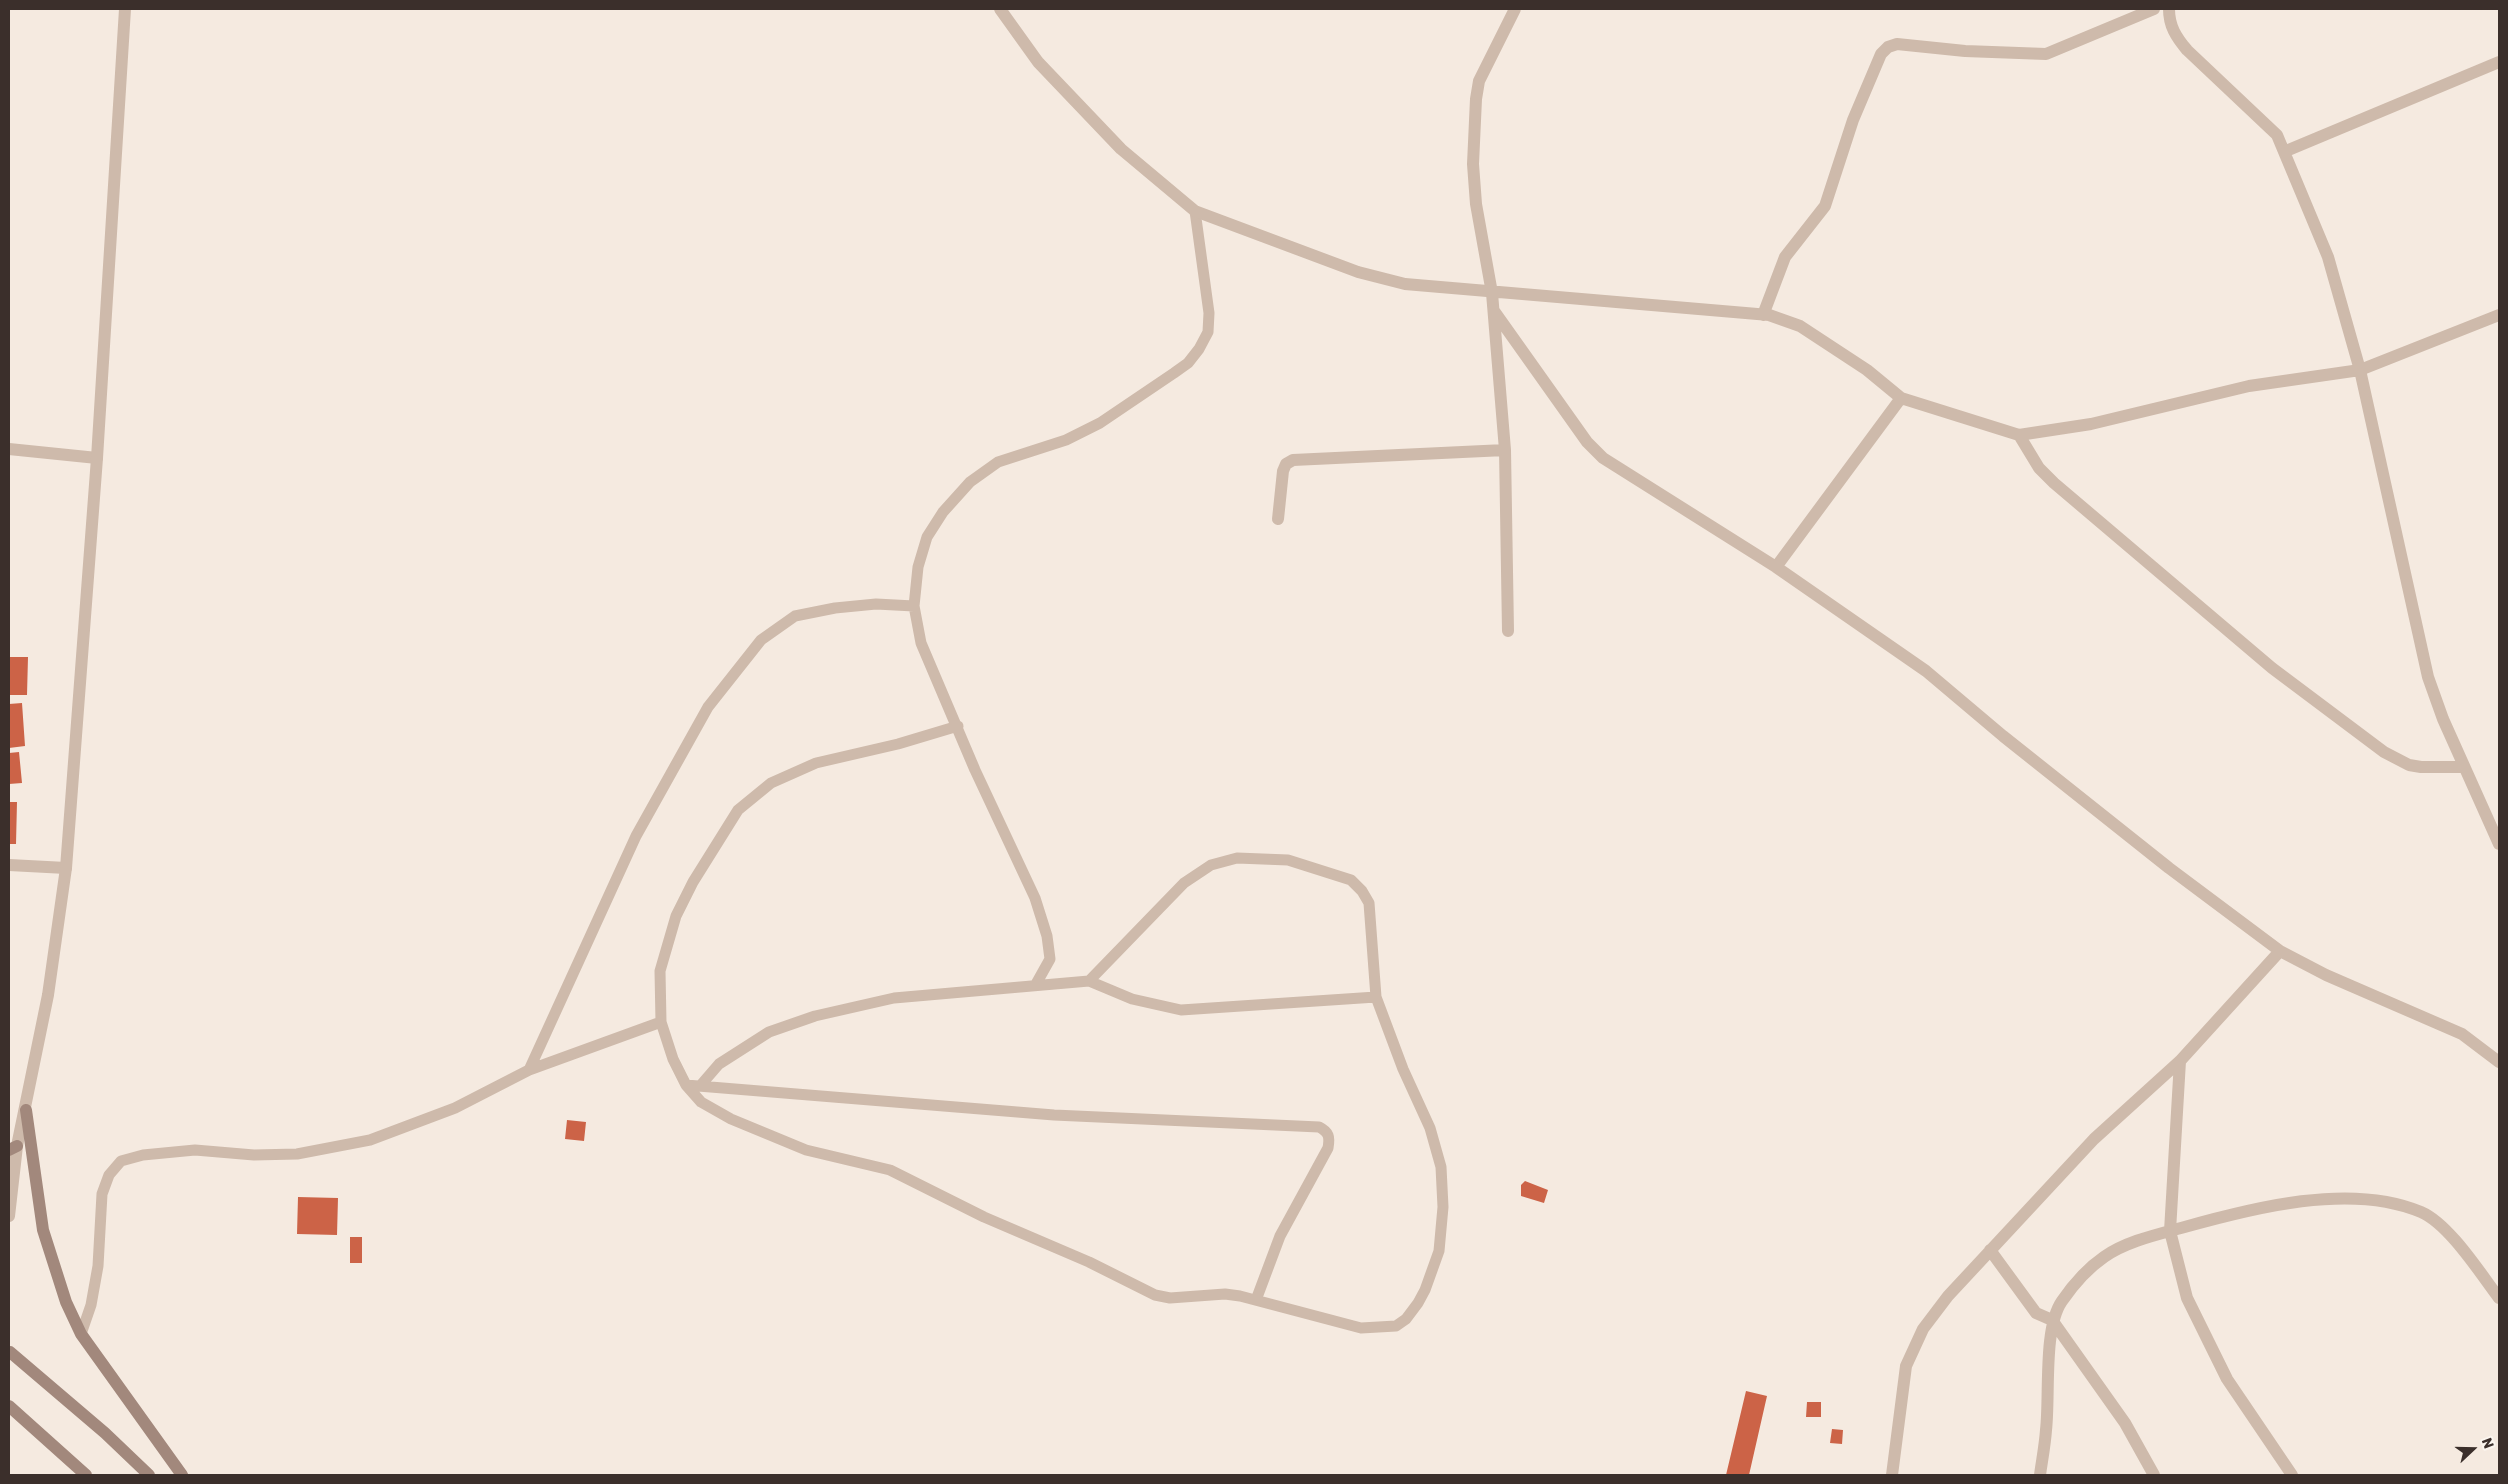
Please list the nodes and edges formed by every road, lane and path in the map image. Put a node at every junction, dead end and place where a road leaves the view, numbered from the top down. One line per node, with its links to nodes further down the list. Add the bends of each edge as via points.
1 (125, 9): 18 (street)
2 (1000, 9): 8 (street, via 1038,62 1121,149)
3 (1515, 9): 9 (street, via 1479,81 1476,100 1473,164 1476,204)
4 (2154, 9): 11 (street, via 2046,54 1897,44 1888,47 1881,54 1853,120 1825,206 1785,257)
5 (2169, 9): 7 (street, via 2175,36 2267,124)
6 (2499, 62): 7 (street)
7 (2286, 151): 13 (street, via 2328,257)
8 (1195, 211): 9 (street, via 1358,272 1405,284); 21 (lane, via 1209,314 1208,332 1199,350 1188,363 1100,423 1066,440 998,462 970,482 943,512 927,537 918,567)
9 (1492, 293): 10 (street); 11 (street)
10 (1493, 310): 17 (street); 20 (street, via 1587,442 1603,458)
11 (1763, 315): 14 (street, via 1800,326 1867,370)
12 (2499, 315): 13 (street)
13 (2360, 370): 15 (street, via 2249,386 2091,424); 24 (street, via 2428,677)
14 (1901, 398): 15 (street); 20 (street)
15 (2019, 435): 24 (street, via 2039,468 2054,483 2279,674 2384,752 2409,765)
16 (9, 449): 18 (street)
17 (1505, 450): 19 (street, via 1293,460 1283,471); 22 (street)
18 (97, 458): 27 (street)
19 (1278, 519)
20 (1776, 567): 28 (street, via 1926,671 2161,862)
21 (914, 606): 23 (lane, via 921,643); 35 (lane, via 876,604 795,616 761,640 708,707 636,836)
22 (1508, 631)
23 (958, 726): 30 (lane, via 1035,898 1044,926 1050,959); 32 (lane, via 816,763 771,783 738,810 676,916 660,971)
24 (2464, 767): 25 (street)
25 (2499, 844)
26 (9, 865): 27 (street)
27 (66, 868): 38 (street, via 48,995)
28 (2280, 951): 33 (street); 34 (street, via 2326,975 2462,1034)
29 (1089, 981): 30 (lane); 31 (lane, via 1132,999 1180,1010); 31 (lane, via 1184,882 1211,864 1237,858 1288,860 1351,880 1362,891 1369,903)
30 (1036, 984): 37 (lane, via 894,998 815,1016 769,1032 742,1048 719,1064)
31 (1376, 997): 44 (lane, via 1430,1128 1441,1168 1439,1251 1426,1290 1406,1319 1396,1326 1380,1328 1361,1328)
32 (660, 1022): 35 (lane); 36 (lane)
33 (2180, 1061): 41 (street); 42 (street, via 2094,1138)
34 (2499, 1062)
35 (529, 1070): 46 (lane, via 408,1128 330,1150 254,1154 195,1150 143,1155 122,1161 109,1176 102,1194 98,1266 91,1305)
36 (686, 1085): 37 (lane); 44 (lane, via 701,1102 731,1119 806,1150 890,1170 1155,1295 1170,1298 1225,1294)
37 (700, 1086): 44 (lane, via 1054,1115 1319,1127 1330,1138 1328,1148 1280,1236)
38 (26, 1110): 39 (street); 46 (main road, via 43,1230 66,1302)
39 (13, 1148): 40 (street)
40 (9, 1216)
41 (2170, 1231): 43 (street, via 2237,1212 2296,1202 2361,1198 2393,1202 2423,1213 2442,1225); 45 (street, via 2119,1248 2089,1268); 55 (street, via 2196,1321 2228,1379)
42 (1990, 1250): 45 (street, via 2036,1313); 52 (street, via 1923,1329 1906,1366)
43 (2499, 1298)
44 (1256, 1300)
45 (2052, 1320): 53 (street, via 2046,1430); 54 (street, via 2125,1423)
46 (81, 1334): 51 (main road)
47 (9, 1352): 50 (main road)
48 (9, 1406): 49 (main road)
49 (86, 1475)
50 (149, 1475)
51 (182, 1475)
52 (1892, 1475)
53 (2040, 1475)
54 (2154, 1475)
55 (2292, 1475)

